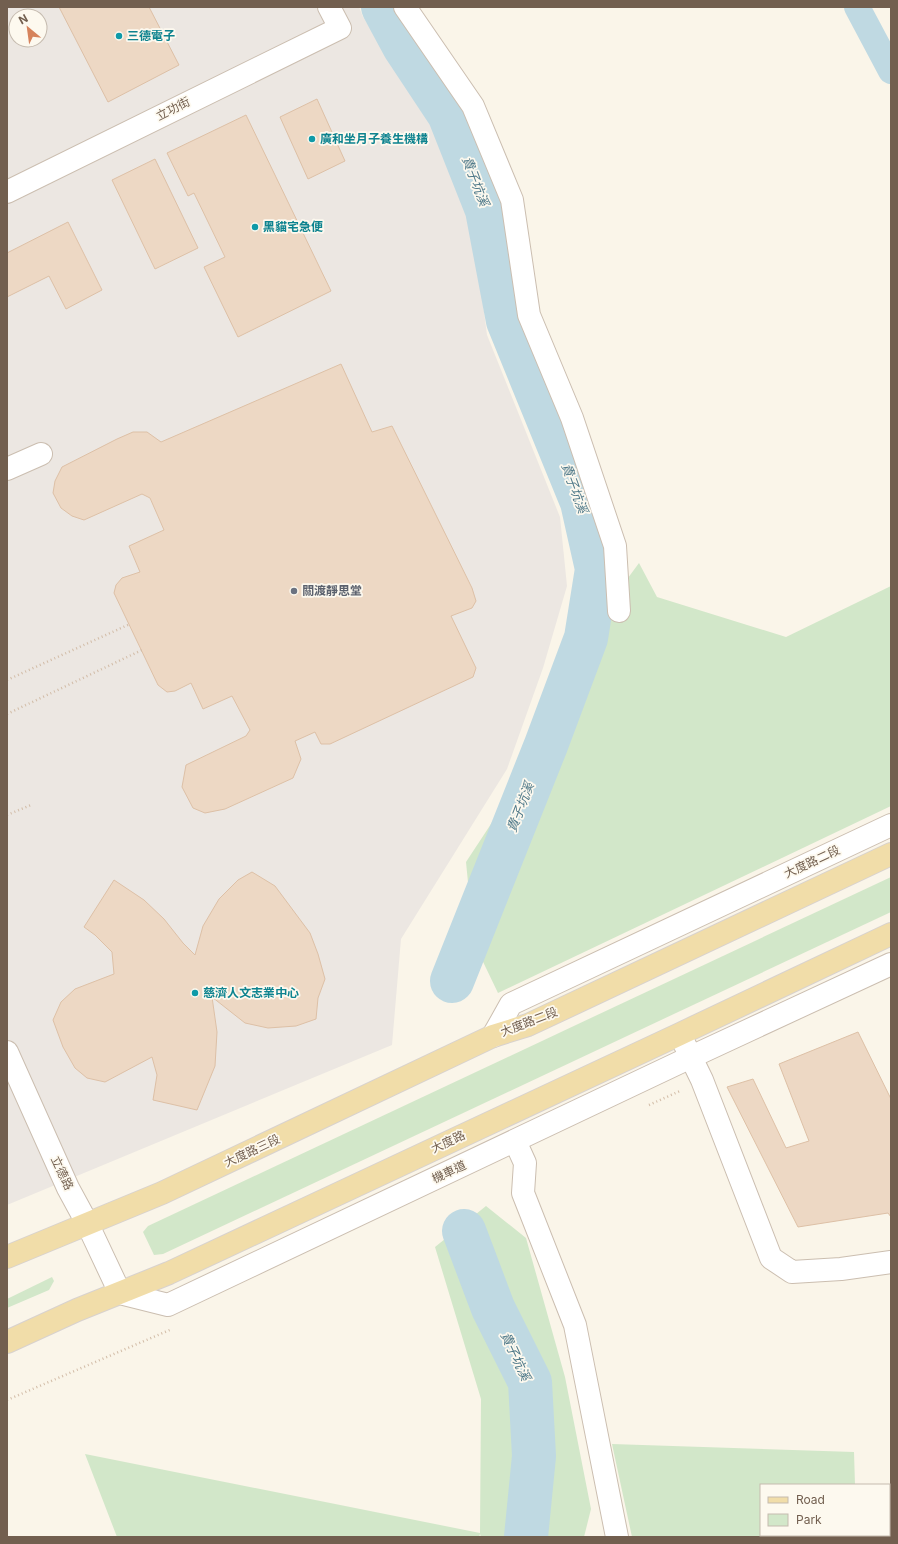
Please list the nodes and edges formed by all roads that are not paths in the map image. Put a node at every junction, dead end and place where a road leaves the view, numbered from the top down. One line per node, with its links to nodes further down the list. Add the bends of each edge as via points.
1 (329, 7): 3 (street, 立功街, via 340,28)
2 (405, 7): 6 (street, via 473,106 512,200 529,315 572,418 615,546)
3 (7, 192)
4 (41, 454): 5 (street)
5 (7, 469)
6 (619, 611)
7 (891, 825): 12 (street, 大度路二段, via 511,1004)
8 (891, 854): 12 (main road, 大度路二段, via 528,1025)
9 (891, 934): 11 (main road)
10 (891, 964): 14 (street)
11 (680, 1034): 14 (street); 19 (main road, 大度路, via 169,1273)
12 (493, 1036): 16 (main road, 大度路三段, via 162,1193)
13 (7, 1052): 16 (street, 立德路, via 68,1188)
14 (691, 1057): 15 (street); 18 (street, via 771,1258 792,1272)
15 (507, 1145): 19 (street, 機車道, via 168,1305); 21 (street, via 526,1163 523,1193 575,1325)
16 (87, 1223): 17 (main road, 大度路三段); 19 (street, 立德路)
17 (7, 1257)
18 (891, 1262)
19 (120, 1293): 20 (main road)
20 (7, 1342)
21 (617, 1537)

